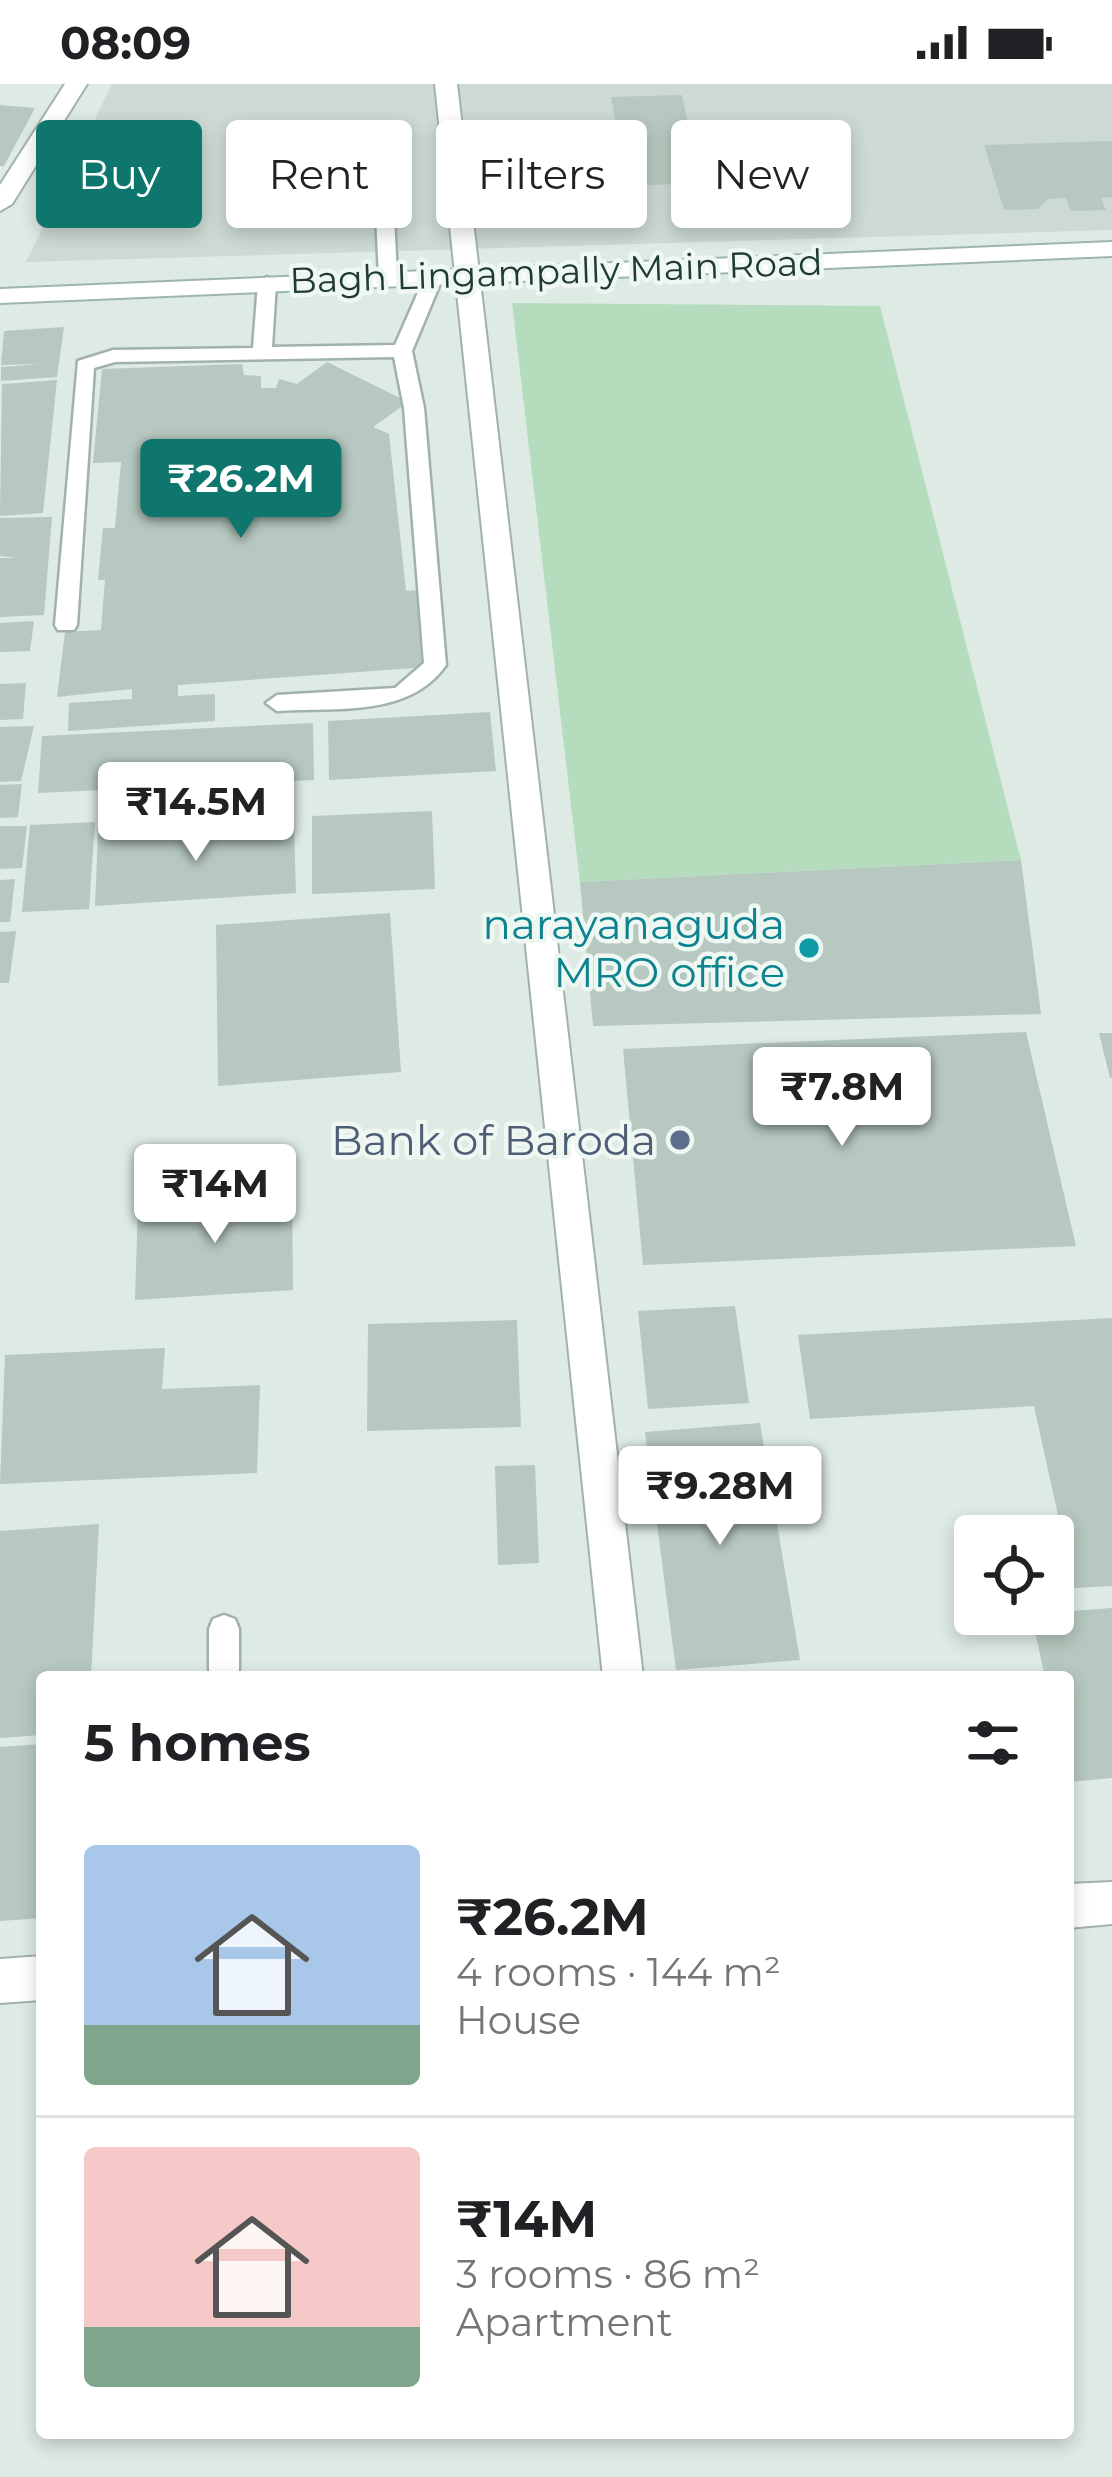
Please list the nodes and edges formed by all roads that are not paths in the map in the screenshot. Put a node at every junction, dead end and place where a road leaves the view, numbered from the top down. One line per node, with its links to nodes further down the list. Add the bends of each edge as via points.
1 (76, 84): 3 (street)
2 (446, 84): 6 (street)
3 (0, 204)
4 (386, 228): 7 (lane)
5 (1112, 249): 6 (street, Bagh Lingampally Main Road)
6 (451, 273): 7 (street, Bagh Lingampally Main Road); 10 (lane); 16 (street)
7 (388, 277): 8 (street, Bagh Lingampally Main Road)
8 (267, 283): 9 (street, Bagh Lingampally Main Road); 11 (lane)
9 (0, 296)
10 (402, 350): 11 (lane); 13 (lane, via 435,665 399,695)
11 (262, 353): 12 (lane, via 113,356 85,365)
12 (66, 625)
13 (277, 703)
14 (224, 1629): 15 (lane)
15 (224, 1671)
16 (622, 1671)
17 (36, 1979): 18 (street)
18 (0, 1982)

